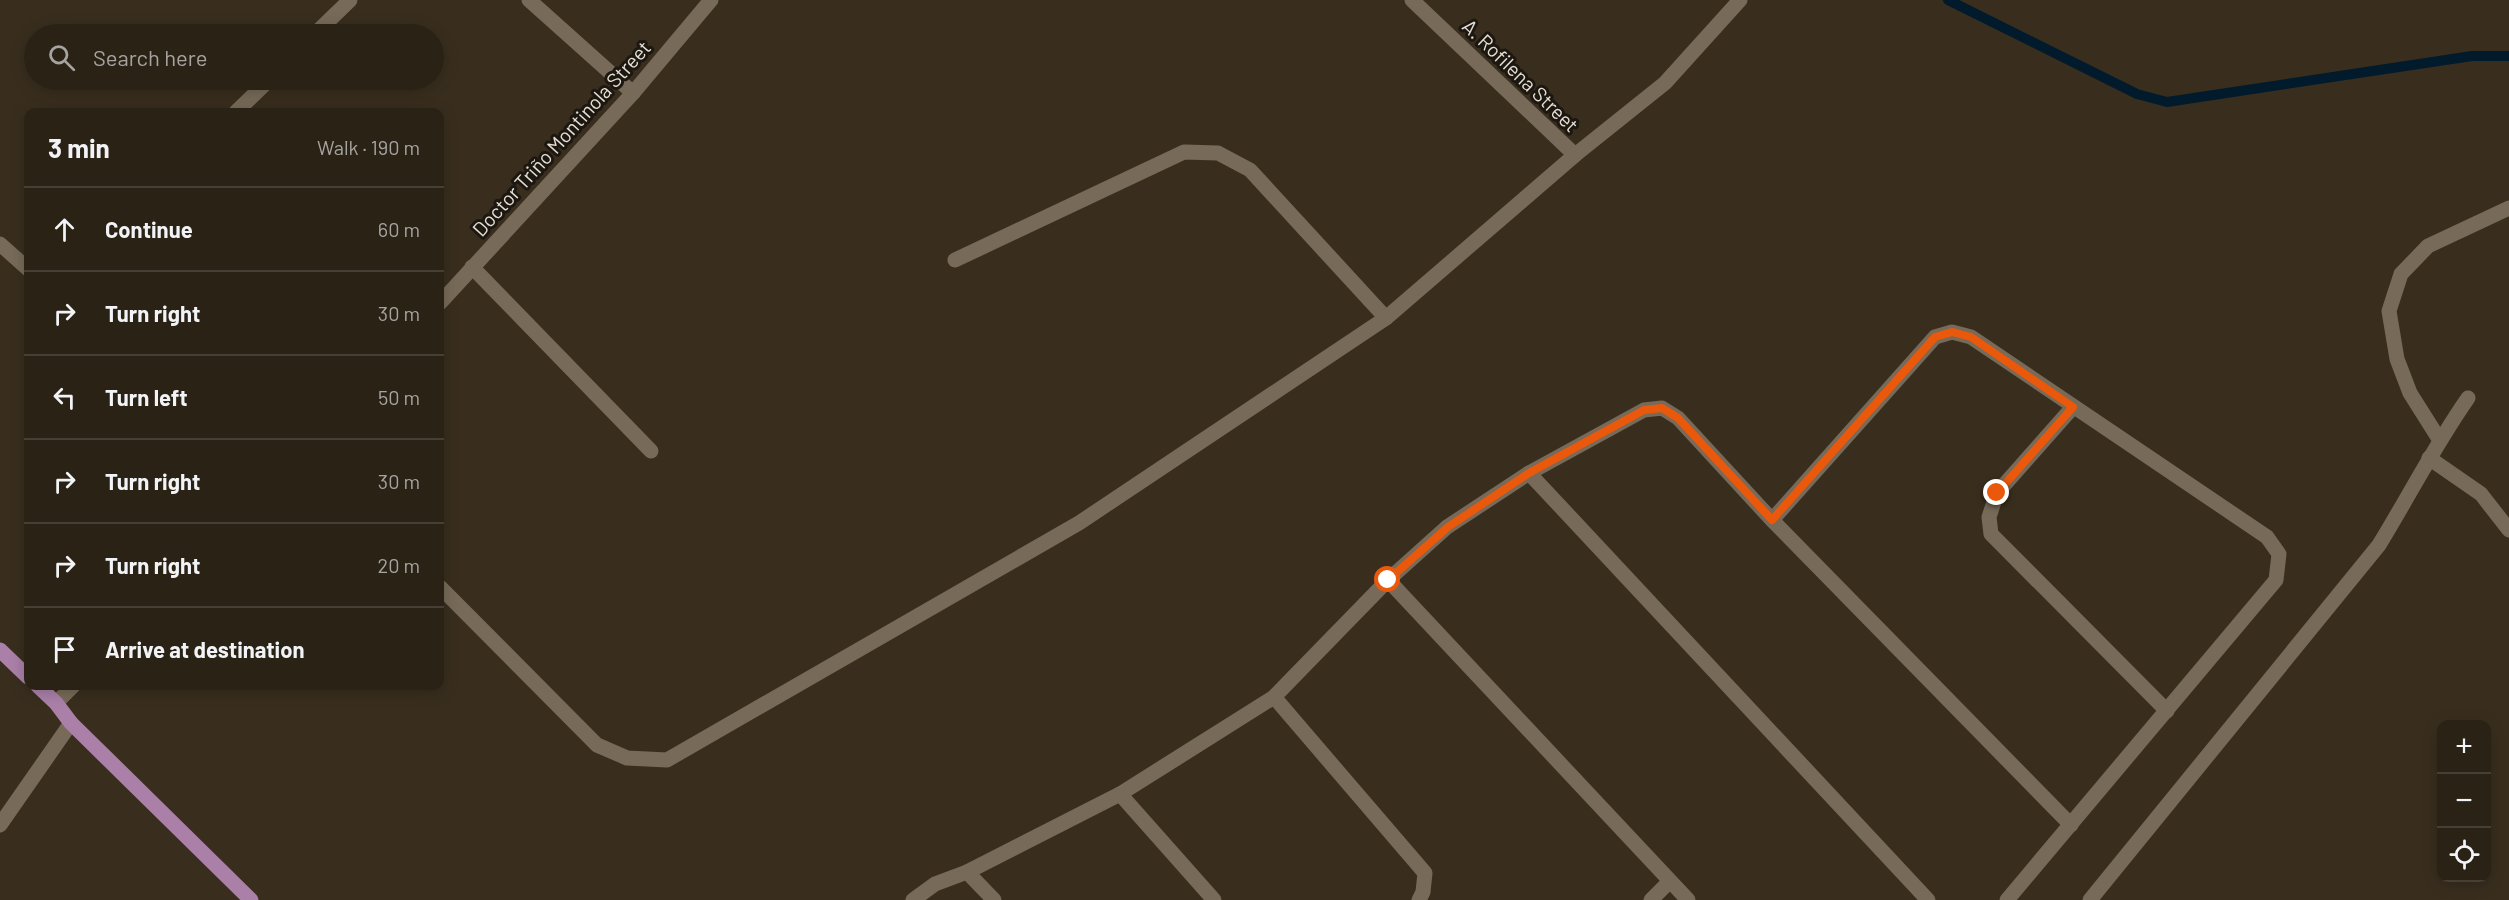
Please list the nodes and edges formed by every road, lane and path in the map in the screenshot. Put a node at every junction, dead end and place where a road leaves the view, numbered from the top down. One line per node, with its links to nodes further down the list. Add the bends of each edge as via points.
1 (350, 0): 6 (street)
2 (529, 0): 8 (street)
3 (711, 0): 8 (street, Doctor Triño Montinola Street)
4 (1412, 0): 10 (street, A. Rofilena Street)
5 (1740, 0): 10 (street, via 1665,83)
6 (325, 24)
7 (259, 90): 9 (street)
8 (633, 93): 15 (street, Doctor Triño Montinola Street)
9 (240, 108)
10 (1575, 155): 17 (street)
11 (2509, 208): 20 (street, via 2428,246 2402,274 2389,311 2397,359 2410,393)
12 (0, 244): 14 (street)
13 (955, 260): 17 (street, via 1184,152 1218,153 1250,170)
14 (24, 265)
15 (472, 267): 16 (street, Doctor Triño Montinola Street); 21 (street)
16 (444, 298)
17 (1386, 318): 27 (street, via 1079,523 667,760 627,758 597,745)
18 (2468, 398): 20 (street)
19 (2073, 407): 24 (street, via 1971,337 1952,332 1935,337); 34 (street, via 1997,493 1989,517 1991,534); 34 (street, via 2267,537 2279,554 2276,580)
20 (2439, 439): 22 (street)
21 (651, 451)
22 (2429, 458): 25 (street, via 2481,494); 50 (street, via 2379,545)
23 (1529, 473): 24 (street, via 1644,410 1662,408 1678,418); 26 (street, via 1448,527); 48 (street)
24 (1772, 520): 38 (street)
25 (2509, 530)
26 (1388, 580): 32 (street); 40 (street)
27 (444, 591)
28 (0, 650): 29 (main road)
29 (24, 673)
30 (42, 690): 33 (main road)
31 (69, 690): 33 (street)
32 (1274, 697): 36 (street); 45 (street, via 1425,873)
33 (56, 703): 35 (main road)
34 (2167, 711): 38 (street)
35 (71, 723): 37 (street); 41 (main road)
36 (1120, 794): 39 (street); 44 (street)
37 (0, 825)
38 (2072, 825): 49 (street)
39 (967, 872): 42 (street, via 935,884); 43 (street)
40 (1669, 882): 46 (street); 47 (street)
41 (251, 900)
42 (913, 900)
43 (994, 900)
44 (1214, 900)
45 (1419, 900)
46 (1651, 900)
47 (1688, 900)
48 (1928, 900)
49 (2007, 900)
50 (2090, 900)

